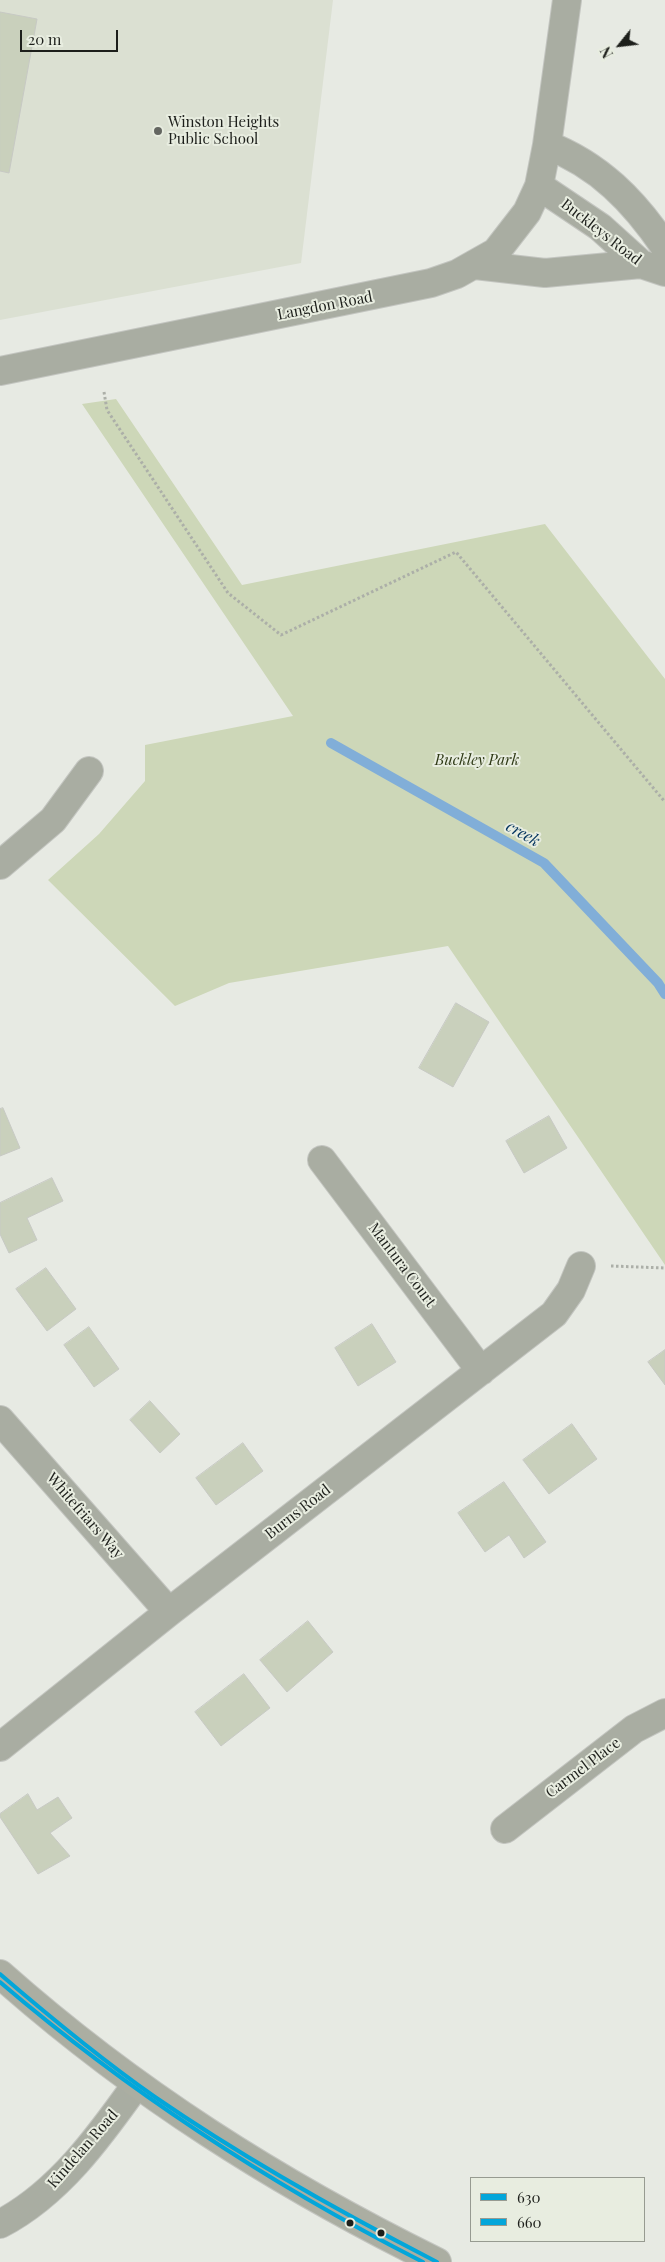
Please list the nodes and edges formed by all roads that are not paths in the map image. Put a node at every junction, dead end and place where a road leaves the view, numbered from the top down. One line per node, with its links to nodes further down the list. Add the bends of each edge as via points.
1 (567, 0): 2 (street, Langdon Road)
2 (547, 145): 3 (street, Langdon Road); 4 (street, Buckleys Road, via 573,155 597,171 624,196)
3 (539, 186): 5 (street, Langdon Road, via 527,212 510,236 496,252); 6 (street, Buckleys Road)
4 (665, 247)
5 (475, 265): 6 (street, via 544,273); 7 (street, Langdon Road, via 431,283)
6 (653, 268)
7 (0, 371)
8 (89, 771): 9 (street, via 53,820)
9 (0, 864)
10 (322, 1160): 12 (street, Mantura Court)
11 (581, 1266): 12 (street, Burns Road, via 571,1290 554,1314)
12 (481, 1371): 14 (street, Burns Road)
13 (0, 1420): 14 (street, Whitefriars Way)
14 (169, 1612): 16 (street, Burns Road)
15 (665, 1713): 17 (street, Carmel Place, via 634,1729)
16 (0, 1747)
17 (505, 1828)
18 (0, 1974): 19 (main road)
19 (136, 2085): 20 (street, Kindelan Road, via 102,2132 59,2181); 21 (main road, via 244,2157)
20 (0, 2224)
21 (437, 2262)

